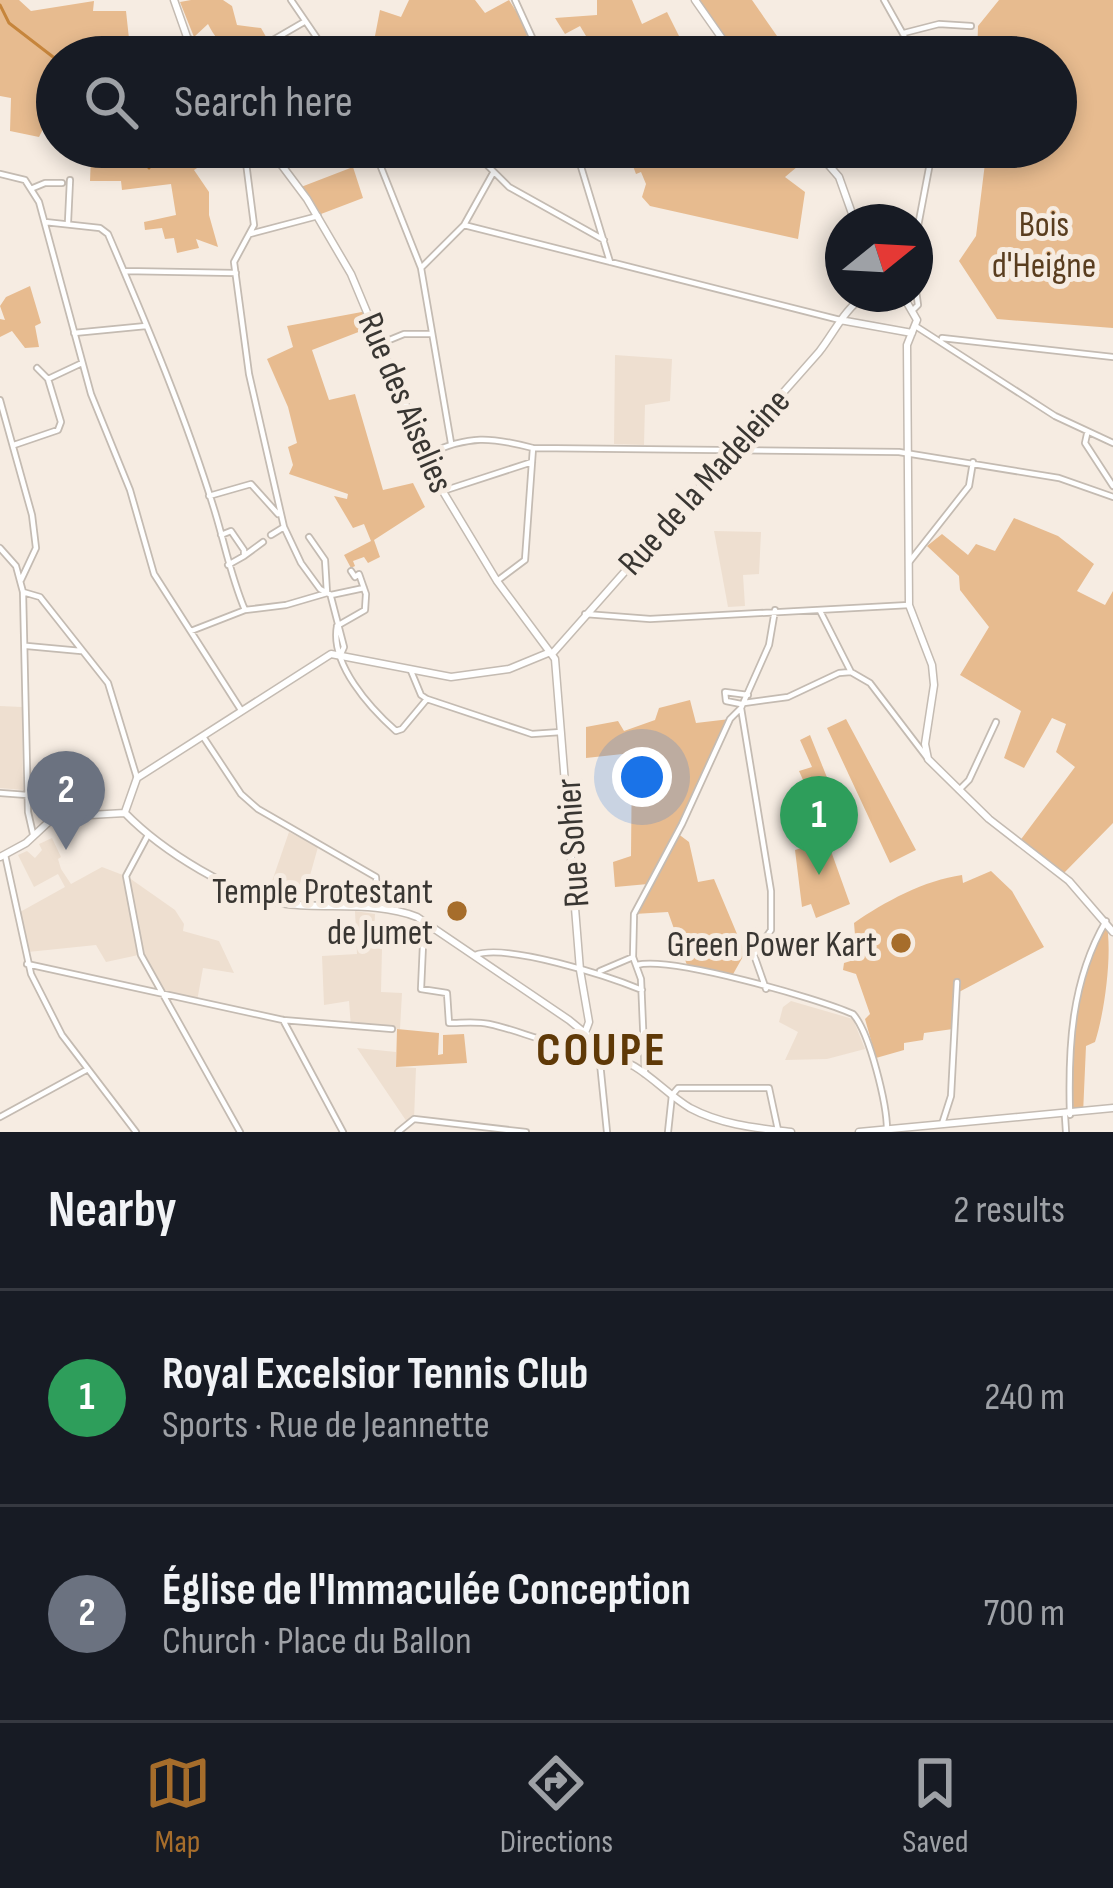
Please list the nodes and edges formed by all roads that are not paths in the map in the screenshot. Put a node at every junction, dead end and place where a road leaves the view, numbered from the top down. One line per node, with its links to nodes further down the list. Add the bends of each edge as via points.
1 (174, 0): 9 (street)
2 (291, 0): 6 (street)
3 (515, 0): 12 (street)
4 (695, 0): 13 (street)
5 (884, 0): 8 (street)
6 (304, 22): 10 (street); 11 (street)
7 (971, 26): 8 (street)
8 (904, 33): 14 (street)
9 (187, 36)
10 (280, 36)
11 (314, 36)
12 (531, 36)
13 (720, 36)
14 (906, 36)
15 (247, 168): 30 (street)
16 (283, 168): 26 (street, Rue des Aiselies)
17 (381, 168): 33 (street)
18 (582, 168): 31 (street)
19 (831, 168): 24 (street)
20 (929, 168): 25 (street)
21 (491, 169): 29 (street); 31 (street)
22 (0, 174): 23 (street)
23 (32, 188): 27 (street); 28 (street, via 66,182)
24 (849, 204)
25 (922, 204)
26 (318, 216): 30 (street); 46 (street, Rue des Aiselies)
27 (45, 222): 28 (street); 43 (street)
28 (68, 224): 34 (street, via 108,234)
29 (464, 225): 32 (street); 33 (street)
30 (250, 234): 35 (street)
31 (604, 239): 32 (street)
32 (610, 264): 39 (street)
33 (421, 268): 44 (street)
34 (124, 271): 35 (street); 41 (street)
35 (236, 273): 66 (street)
36 (845, 312): 39 (street, Rue de la Madeleine)
37 (847, 312): 40 (street)
38 (914, 312): 42 (street)
39 (840, 320): 40 (street); 57 (street, Rue de la Madeleine)
40 (850, 321): 42 (street)
41 (146, 326): 43 (street); 65 (street)
42 (914, 330): 45 (street); 59 (street, via 907,345)
43 (74, 333): 48 (street)
44 (431, 334): 46 (street); 53 (street)
45 (936, 338): 47 (street); 52 (street)
46 (382, 343): 58 (street, Rue des Aiselies)
47 (1113, 357)
48 (82, 363): 50 (street); 88 (street, via 154,574)
49 (37, 368): 50 (street)
50 (48, 379): 55 (street, via 58,430)
51 (0, 400): 55 (street)
52 (1088, 432): 54 (street); 62 (street, via 1085,443)
53 (451, 443): 56 (street, via 494,438); 58 (street)
54 (1113, 443)
55 (14, 445): 77 (street, via 36,548)
56 (532, 448): 57 (street); 60 (street)
57 (730, 451): 59 (street); 86 (street, Rue de la Madeleine)
58 (428, 454): 63 (street, Rue des Aiselies)
59 (907, 455): 61 (street); 74 (street)
60 (532, 462): 63 (street); 78 (street, via 525,560)
61 (973, 462): 64 (street); 74 (street, via 969,486)
62 (1113, 486): 64 (street)
63 (442, 490): 78 (street, Rue des Aiselies)
64 (1110, 495)
65 (209, 496): 66 (street, via 251,484); 68 (street)
66 (280, 515): 67 (street)
67 (284, 527): 69 (street); 81 (street)
68 (221, 535): 73 (street, via 231,531); 75 (street)
69 (271, 536)
70 (309, 537): 81 (street, via 325,560)
71 (263, 542): 73 (street)
72 (0, 548): 77 (street)
73 (244, 556): 75 (street)
74 (908, 563): 82 (street)
75 (228, 565): 84 (street)
76 (352, 571): 79 (street)
77 (21, 580): 80 (street)
78 (497, 581): 92 (street, Rue des Aiselies)
79 (364, 588): 81 (street); 87 (street, via 365,610)
80 (23, 592): 89 (street); 90 (street, via 40,597)
81 (329, 594): 84 (street); 87 (street)
82 (909, 605): 83 (street); 102 (street, via 932,665)
83 (819, 608): 85 (street); 94 (street)
84 (245, 610): 88 (street)
85 (775, 610): 86 (street, via 650,619); 95 (street)
86 (586, 614): 92 (street, Rue de la Madeleine)
87 (338, 626): 91 (street)
88 (190, 631): 98 (street)
89 (27, 646): 90 (street); 106 (street)
90 (83, 651): 103 (street, via 112,693)
91 (341, 654): 93 (street); 96 (street, via 396,731); 98 (street)
92 (551, 654): 93 (street, via 464,676); 100 (street, Rue Sohier)
93 (411, 671): 96 (street)
94 (851, 672): 97 (street); 102 (street, via 870,683)
95 (748, 695): 97 (street); 97 (street, via 725,692 726,701)
96 (427, 699): 100 (street, via 532,734)
97 (743, 705): 117 (street, via 629,921); 123 (street, via 771,891 771,930 754,956)
98 (241, 710): 101 (street)
99 (996, 722): 104 (street)
100 (563, 732): 120 (street, Rue Sohier)
101 (202, 735): 103 (street); 113 (street, via 258,809 376,877)
102 (928, 759): 104 (street)
103 (137, 778): 108 (street)
104 (959, 790): 115 (street, via 1069,881)
105 (0, 793): 106 (street)
106 (27, 796): 107 (street)
107 (28, 812): 109 (street); 111 (street)
108 (125, 813): 109 (street); 110 (street)
109 (44, 823): 111 (street)
110 (149, 834): 113 (street, via 265,900); 125 (street, via 126,876 141,955)
111 (33, 835): 112 (street)
112 (3, 856): 118 (street)
113 (378, 908): 114 (street)
114 (424, 922): 116 (street); 129 (street, via 421,989 447,993 449,1023 484,1022)
115 (1110, 927): 134 (street, via 1085,965 1074,1010)
116 (474, 956): 120 (street, via 495,949); 128 (street)
117 (633, 957): 119 (street); 121 (street)
118 (27, 964): 125 (street); 130 (street)
119 (637, 965): 123 (street, via 697,968); 124 (street)
120 (580, 970): 121 (street); 128 (street, Rue Sohier, via 588,1018)
121 (598, 972): 124 (street)
122 (957, 982): 136 (street, via 951,1096)
123 (766, 989): 139 (street, via 856,1016)
124 (642, 990): 131 (street)
125 (162, 993): 126 (street); 141 (street)
126 (284, 1020): 127 (street); 142 (street)
127 (392, 1029)
128 (582, 1031): 129 (street)
129 (597, 1049): 131 (street); 145 (street)
130 (88, 1070): 135 (street); 140 (street)
131 (646, 1076): 132 (street)
132 (672, 1095): 137 (street); 138 (street, via 678,1088 769,1088); 146 (street)
133 (1113, 1108): 134 (street)
134 (1068, 1115): 136 (street); 149 (street)
135 (0, 1117)
136 (939, 1127): 139 (street)
137 (745, 1129): 138 (street)
138 (778, 1130): 147 (street)
139 (887, 1130): 148 (street)
140 (136, 1132)
141 (240, 1132)
142 (344, 1132)
143 (398, 1132): 144 (street, via 414,1119)
144 (526, 1132)
145 (607, 1132)
146 (668, 1132)
147 (791, 1132)
148 (859, 1132)
149 (1066, 1132)

